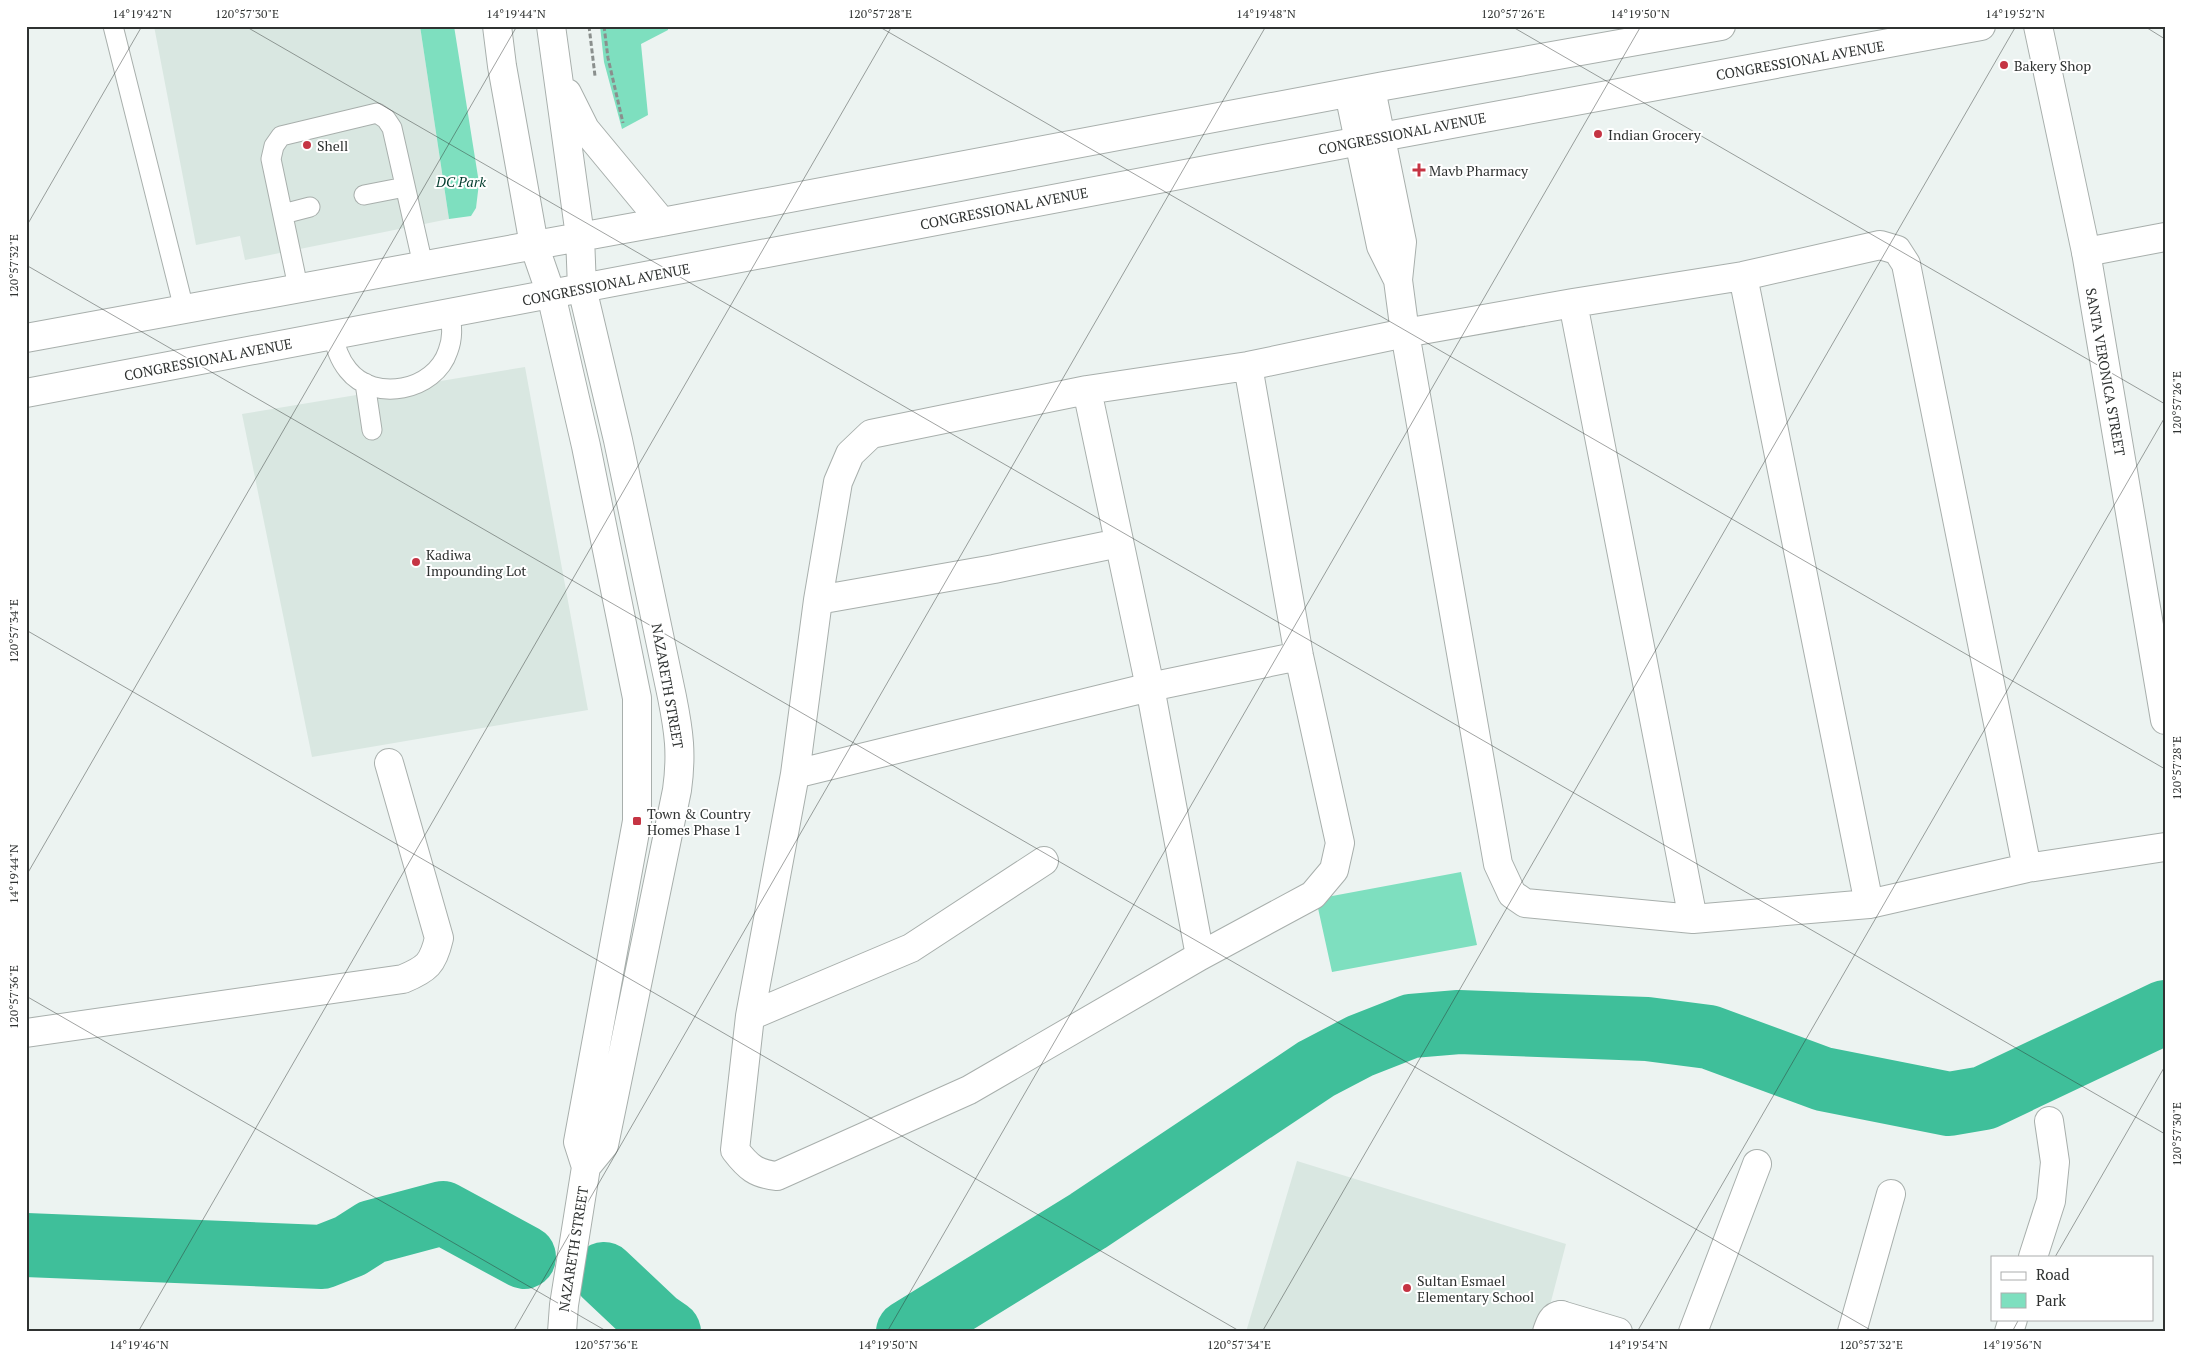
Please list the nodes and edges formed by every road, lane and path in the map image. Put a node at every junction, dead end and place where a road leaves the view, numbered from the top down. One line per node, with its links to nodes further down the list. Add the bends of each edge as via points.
1 (113, 26): 27 (lane)
2 (497, 26): 19 (street, NAZARETH STREET)
3 (551, 26): 8 (street, NAZARETH STREET)
4 (604, 26): 10 (path)
5 (1721, 26): 9 (street)
6 (1981, 26): 11 (street, CONGRESSIONAL AVENUE)
7 (2038, 26): 20 (street, SANTA VERONICA STREET)
8 (557, 73): 16 (street, via 585,129); 17 (street, NAZARETH STREET)
9 (1360, 91): 11 (street); 16 (street)
10 (623, 123)
11 (1370, 139): 24 (street, CONGRESSIONAL AVENUE); 29 (street, via 1381,246 1398,280)
12 (405, 187): 13 (lane); 15 (lane, via 392,128 377,113 281,136 271,159); 21 (lane)
13 (364, 195)
14 (310, 207): 15 (lane)
15 (283, 214): 23 (lane)
16 (662, 222): 17 (street)
17 (580, 236): 19 (street); 24 (street, NAZARETH STREET)
18 (2165, 237): 20 (street)
19 (534, 245): 21 (street); 25 (street, NAZARETH STREET)
20 (2086, 252): 41 (street, SANTA VERONICA STREET)
21 (423, 265): 23 (street)
22 (1743, 276): 26 (street); 46 (street, via 1880,246 1897,250 1906,264); 47 (street)
23 (298, 288): 27 (street)
24 (582, 288): 25 (street, CONGRESSIONAL AVENUE); 54 (street, NAZARETH STREET, via 672,697 681,762 604,1145)
25 (550, 294): 28 (street, CONGRESSIONAL AVENUE); 54 (street, NAZARETH STREET, via 586,446 637,698 637,821 578,1142)
26 (1573, 303): 29 (street); 48 (street)
27 (184, 309): 31 (street)
28 (450, 314): 30 (street, CONGRESSIONAL AVENUE); 33 (lane, via 453,333 448,353 438,370 422,382 403,389 383,389)
29 (1405, 333): 32 (street); 48 (street, via 1498,864 1505,882 1512,894 1525,903)
30 (333, 335): 33 (lane, via 338,354 348,371); 35 (street, CONGRESSIONAL AVENUE)
31 (26, 338)
32 (1248, 366): 34 (street); 39 (street)
33 (364, 383): 36 (lane)
34 (1087, 390): 37 (street); 38 (street, via 871,434 850,454 838,482)
35 (26, 393)
36 (372, 430)
37 (1119, 543): 38 (street); 40 (street)
38 (818, 600): 43 (street)
39 (1299, 656): 40 (street); 49 (street, via 1340,843 1334,870 1313,895)
40 (1150, 687): 43 (street); 49 (street)
41 (2165, 720)
42 (389, 763): 51 (street, via 439,938 435,958 421,971 403,979)
43 (795, 774): 50 (street)
44 (2165, 847): 46 (street)
45 (1044, 861): 50 (street, via 911,948)
46 (2027, 868): 47 (street)
47 (1869, 904): 48 (street)
48 (1693, 919)
49 (1200, 956): 50 (street, via 969,1090 777,1176 762,1174 745,1163 735,1150)
50 (750, 1016)
51 (26, 1033)
52 (2049, 1121): 56 (street, via 2055,1162 2051,1201)
53 (1757, 1164): 61 (street)
54 (584, 1175): 57 (street, NAZARETH STREET)
55 (1891, 1194): 62 (street)
56 (2033, 1256)
57 (563, 1319)
58 (2013, 1320): 63 (street)
59 (1554, 1323): 60 (street)
60 (1618, 1332)
61 (1692, 1332)
62 (1852, 1332)
63 (2009, 1332)

